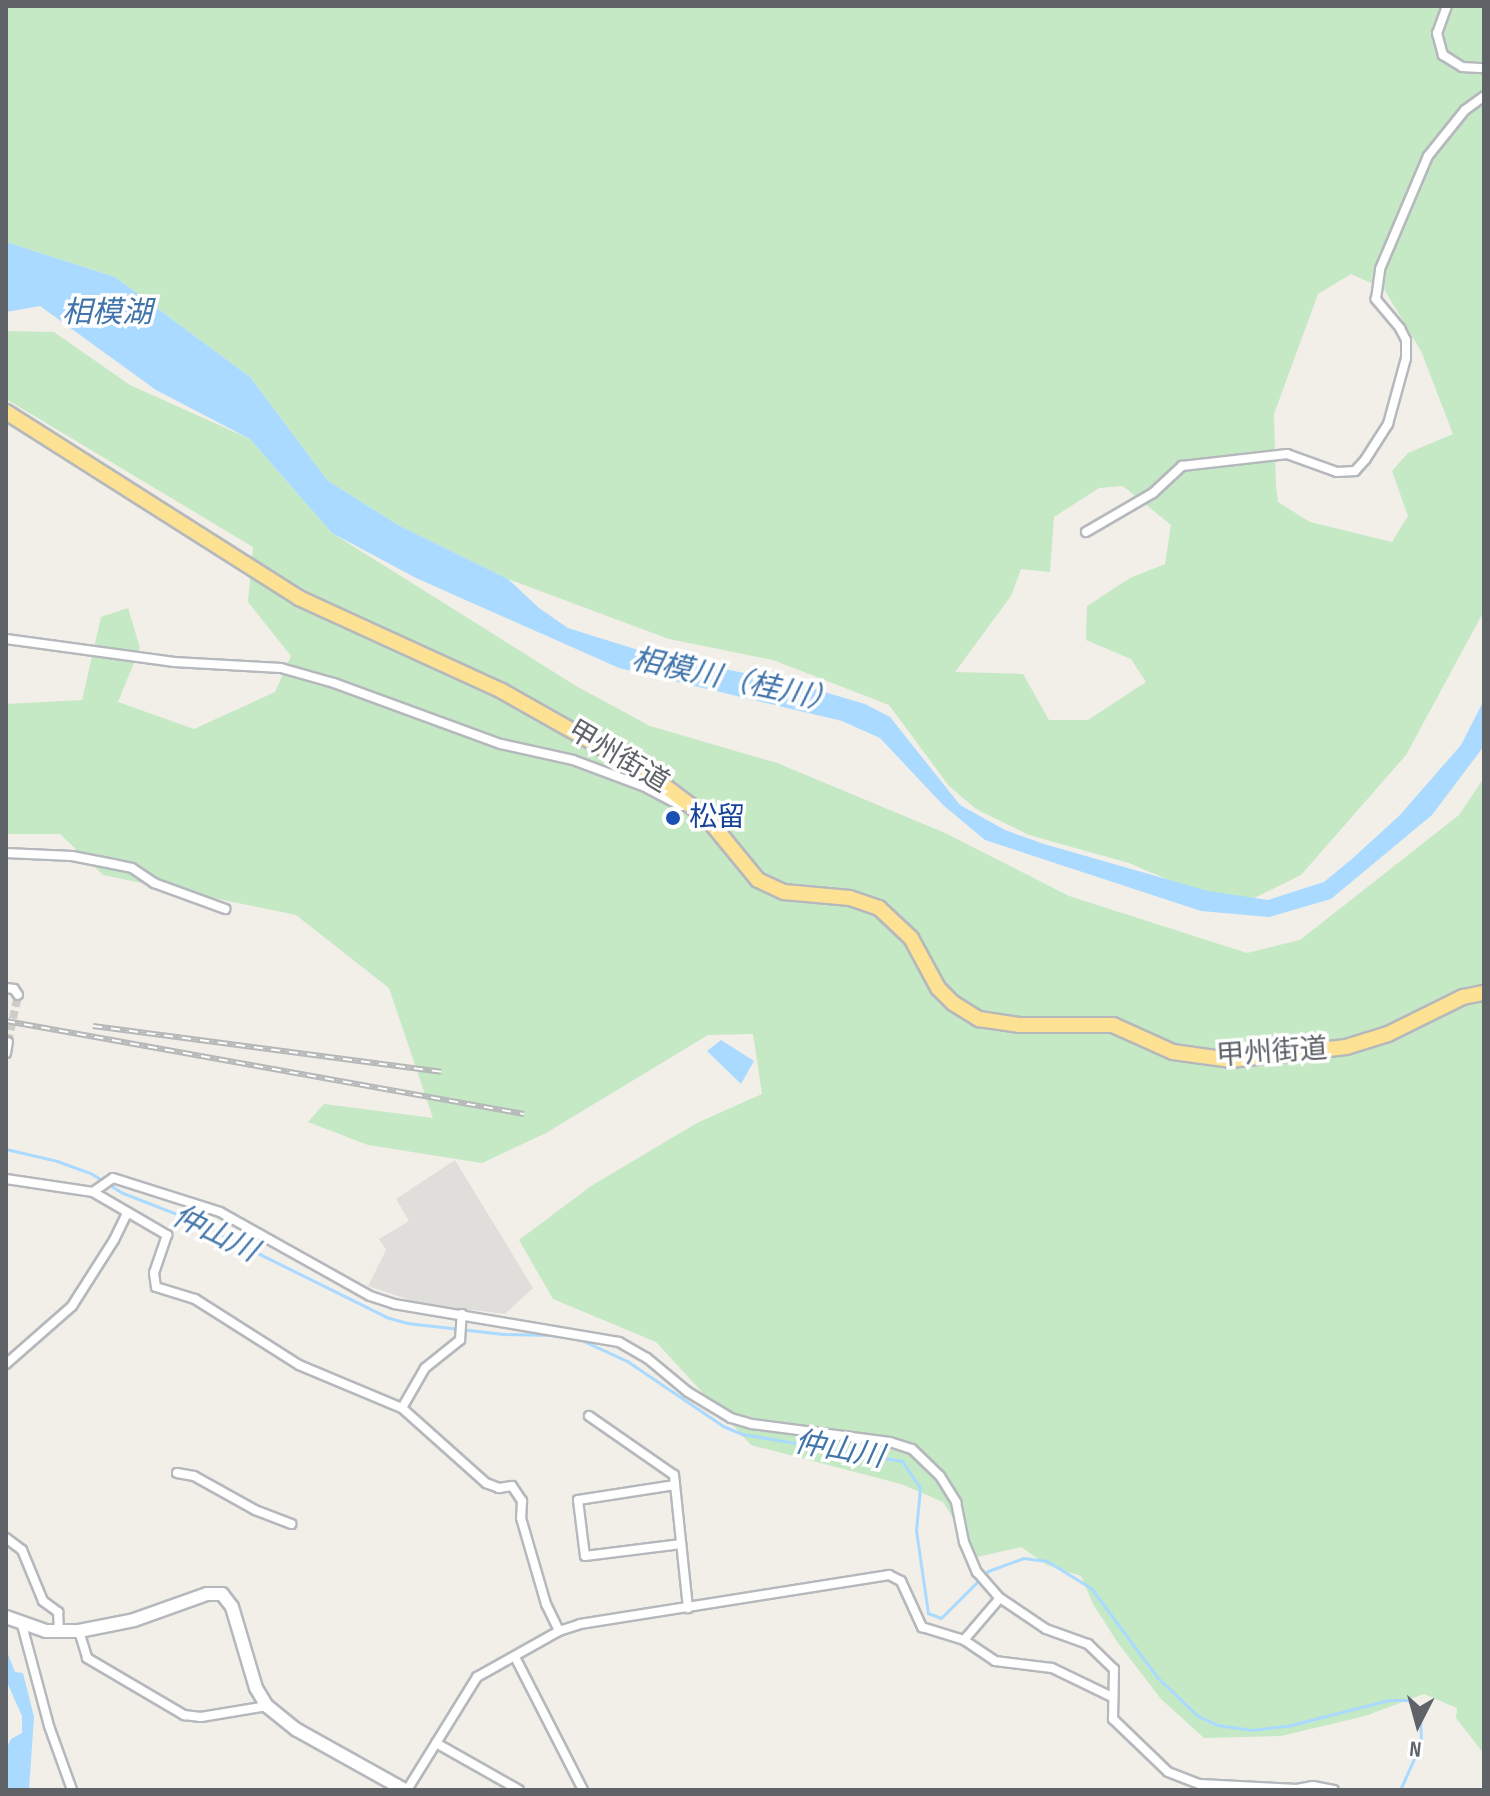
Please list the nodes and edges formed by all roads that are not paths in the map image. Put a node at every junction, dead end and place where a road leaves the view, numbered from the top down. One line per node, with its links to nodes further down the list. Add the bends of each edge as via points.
1 (1447, 6): 2 (street, via 1437,33 1443,55 1462,67)
2 (1484, 68)
3 (1484, 96): 5 (street, via 1465,110 1428,156 1380,269 1376,299 1400,328 1406,358 1388,424 1355,471 1337,472 1287,454 1182,466 1153,493)
4 (6, 412): 7 (highway, 甲州街道, via 299,598 543,712)
5 (1086, 532)
6 (6, 639): 7 (street, via 174,662 281,668 501,744 573,760 681,806)
7 (691, 803): 11 (highway, 甲州街道, via 758,880 784,892 850,898 892,917 911,938 938,988 979,1019 1019,1025 1113,1025 1173,1052 1231,1060 1346,1047)
8 (6, 853): 9 (street, via 72,856 132,868 154,883)
9 (225, 909)
10 (6, 988): 12 (street)
11 (1484, 993)
12 (18, 995)
13 (8, 1042): 14 (street)
14 (6, 1053)
15 (6, 1179): 16 (street)
16 (93, 1192): 17 (street); 18 (street, via 113,1178 220,1212 370,1296)
17 (127, 1213): 19 (street, via 72,1306); 20 (street, via 167,1235 154,1273 156,1287 200,1302 299,1365)
18 (462, 1314): 20 (street, via 460,1340 425,1368); 27 (street, via 619,1342 710,1407 752,1424 912,1449 940,1476 956,1502 977,1572)
19 (6, 1364)
20 (402, 1408): 32 (street, via 486,1483 512,1486 522,1501 525,1532)
21 (589, 1416): 23 (street, via 674,1475)
22 (177, 1473): 24 (street, via 194,1476)
23 (675, 1485): 26 (street); 26 (street, via 578,1500 585,1556)
24 (291, 1524)
25 (6, 1538): 33 (street, via 22,1550 43,1601 58,1612)
26 (681, 1544): 28 (street)
27 (1000, 1598): 34 (street); 36 (street, via 1046,1629 1088,1644 1114,1669)
28 (688, 1608): 32 (street); 34 (street, via 889,1575 901,1581 922,1627)
29 (6, 1617): 30 (street)
30 (22, 1625): 33 (street); 39 (street)
31 (79, 1631): 33 (street); 37 (street, via 87,1658 184,1715); 37 (street, via 222,1594 232,1607 256,1688)
32 (559, 1631): 35 (street)
33 (59, 1632)
34 (964, 1640): 36 (street, via 995,1661 1052,1668)
35 (515, 1657): 38 (street, via 477,1677); 42 (street)
36 (1112, 1697): 43 (street, via 1113,1719 1123,1731 1168,1772 1185,1780)
37 (267, 1706): 40 (street, via 297,1730)
38 (436, 1743): 40 (street); 41 (street)
39 (72, 1790)
40 (406, 1790)
41 (519, 1790)
42 (583, 1790)
43 (1334, 1790)

